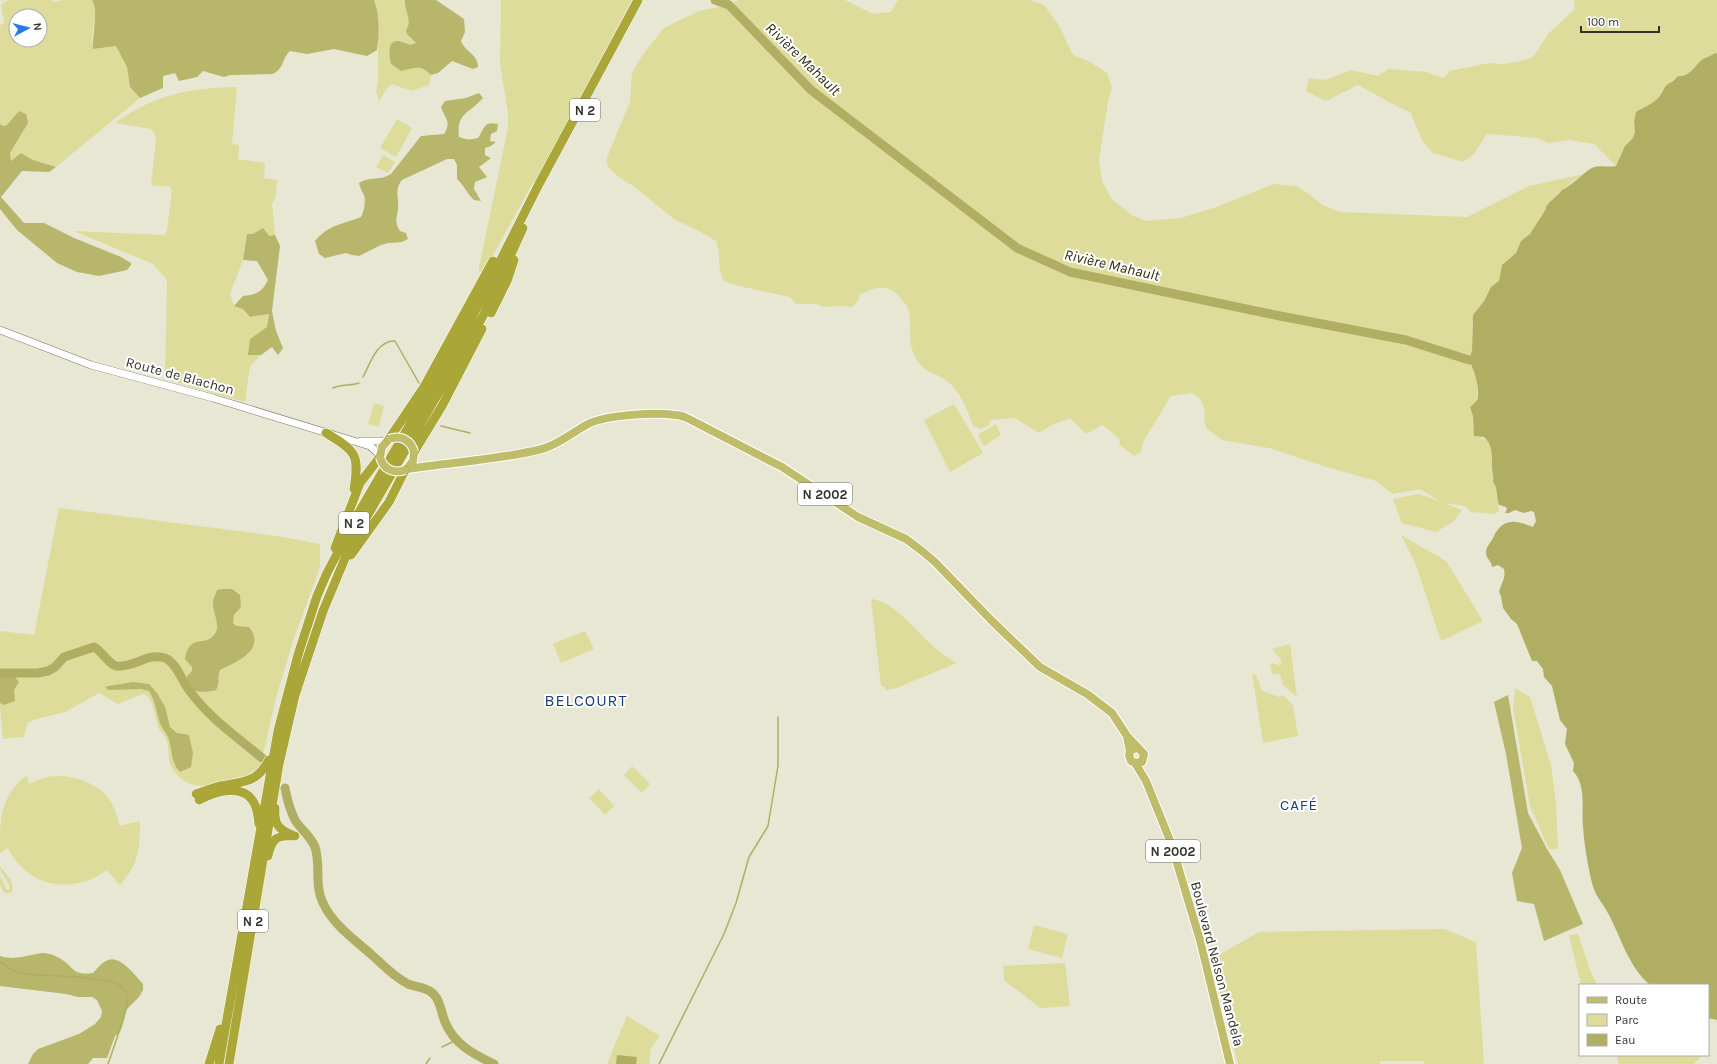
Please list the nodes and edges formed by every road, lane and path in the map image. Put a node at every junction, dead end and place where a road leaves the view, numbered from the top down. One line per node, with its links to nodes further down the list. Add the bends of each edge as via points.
1 (638, 0): 3 (highway, N 2)
2 (643, 0): 3 (highway, N 2)
3 (524, 219): 6 (highway, via 515,225 424,387); 8 (highway, via 518,251 498,301); 13 (highway, N 2, via 471,319 358,514); 15 (highway, N 2, via 483,316 351,544 307,655)
4 (0, 330): 5 (street, Route de Blachon, via 90,365 213,398)
5 (326, 433): 7 (street, Route de Blachon); 12 (highway, via 349,448 356,459)
6 (388, 440): 7 (street, Route de Blachon); 8 (main road, bridge, via 405,439 412,446); 9 (main road, via 382,447)
7 (356, 441): 9 (street, Route de Blachon, via 373,447)
8 (414, 453): 10 (main road, via 419,459); 11 (main road, via 412,464)
9 (380, 456): 11 (main road, bridge, via 389,470); 12 (highway, via 360,483)
10 (431, 465): 11 (main road, N 2002); 14 (main road, N 2002, via 543,449 591,423 610,418 657,414 689,419 782,467 858,517 906,539 922,551 1040,667 1101,704 1116,719)
11 (406, 470): 15 (highway, via 389,502 348,560 338,582 318,630)
12 (351, 506): 13 (highway)
13 (327, 573): 17 (highway, N 2, via 298,655)
14 (1127, 736): 16 (main road, N 2002); 18 (main road, N 2002)
15 (284, 740): 21 (highway, N 2)
16 (1138, 748): 18 (main road); 19 (main road, via 1143,752)
17 (273, 752): 23 (highway, N 2); 23 (highway, via 266,766 253,780 220,786 198,797 229,790 247,795 256,806)
18 (1130, 752): 20 (main road, via 1130,759)
19 (1143, 760): 20 (main road); 22 (main road, Boulevard Nelson Mandela / N 2002)
20 (1135, 763): 22 (main road, Boulevard Nelson Mandela / N 2002)
21 (279, 764): 24 (highway, N 2); 24 (highway, via 274,811 276,822 282,831 294,836 279,836 270,846)
22 (1146, 781): 29 (main road, Boulevard Nelson Mandela / N 2002, via 1170,843 1200,940)
23 (261, 831): 25 (highway, N 2)
24 (251, 937): 28 (highway, N 2)
25 (231, 998): 26 (highway); 27 (highway, N 2)
26 (209, 1064)
27 (220, 1064)
28 (229, 1064)
29 (1230, 1064)

